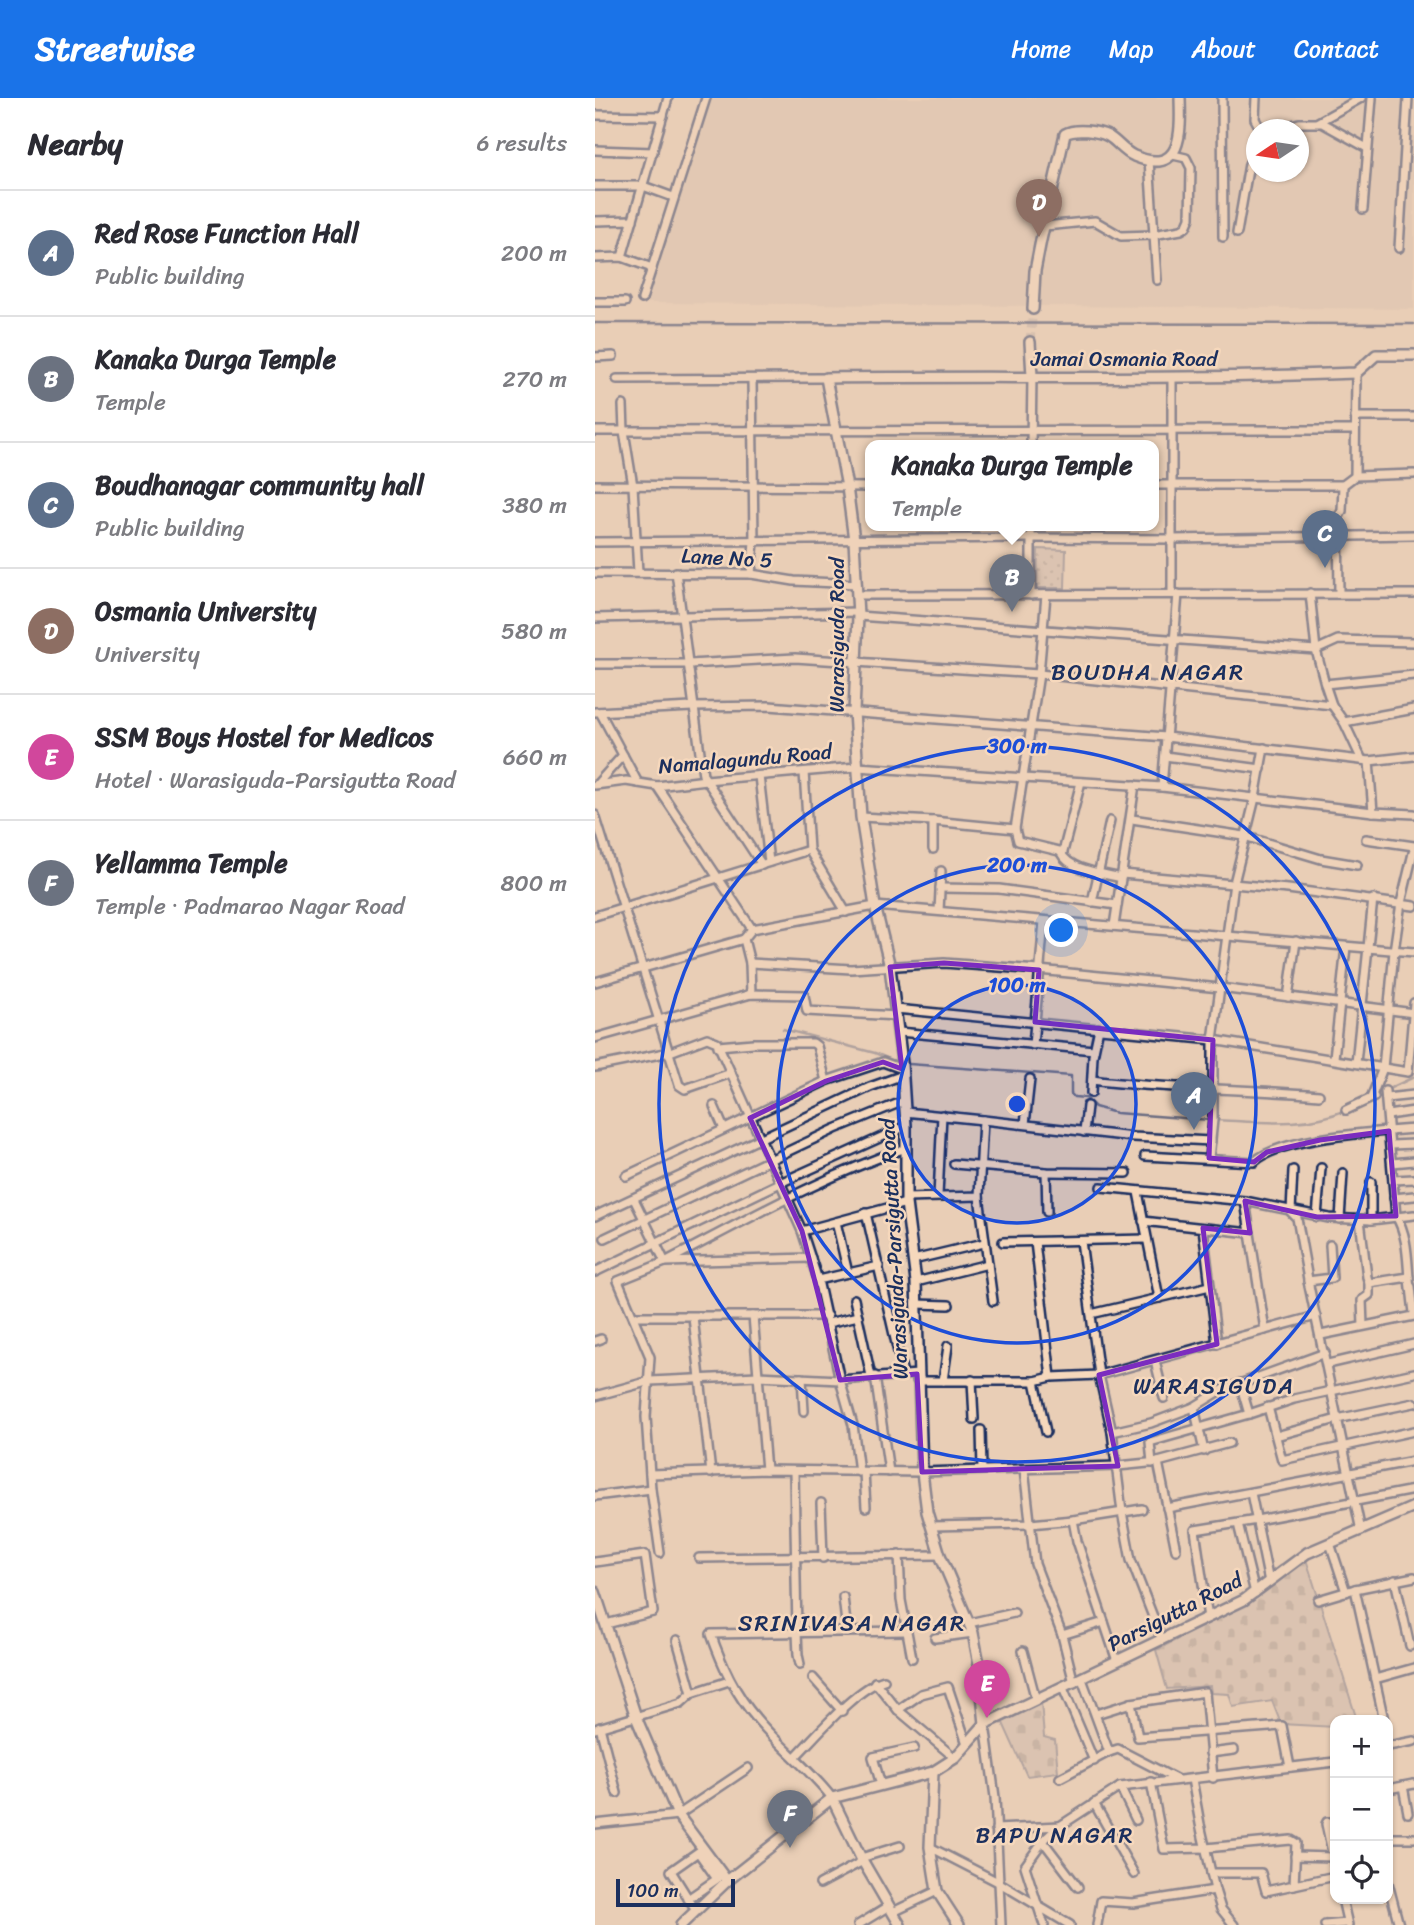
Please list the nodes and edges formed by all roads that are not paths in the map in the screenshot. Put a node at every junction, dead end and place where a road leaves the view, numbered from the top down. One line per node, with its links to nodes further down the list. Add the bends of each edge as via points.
1 (668, 98): 10 (street)
2 (706, 98): 23 (street)
3 (1180, 98): 18 (street, via 1179,138)
4 (1222, 98): 30 (street)
5 (1256, 98): 11 (street)
6 (1361, 98): 14 (street)
7 (1372, 98): 15 (street)
8 (1408, 98): 12 (street)
9 (595, 115): 10 (street)
10 (663, 116): 17 (street)
11 (1255, 119)
12 (1410, 122): 31 (street)
13 (1309, 123): 14 (street)
14 (1317, 123): 15 (street)
15 (1367, 148): 24 (street)
16 (595, 150): 17 (street)
17 (653, 152): 22 (street)
18 (1173, 155): 19 (street); 29 (street, via 1186,158 1191,169 1190,218 1181,230)
19 (1149, 160): 27 (street, via 1123,150 1106,135 1076,130 1065,134); 29 (street)
20 (1246, 181): 28 (street)
21 (595, 186): 22 (street)
22 (643, 186): 23 (street); 25 (street)
23 (673, 197): 34 (street)
24 (1363, 209)
25 (633, 220): 26 (street); 32 (street)
26 (595, 221)
27 (1045, 226): 29 (street, via 1095,221 1121,236); 39 (street)
28 (1237, 233)
29 (1153, 235): 35 (street)
30 (1223, 237)
31 (1399, 248)
32 (622, 257): 33 (street); 34 (street)
33 (595, 258)
34 (652, 268): 36 (street)
35 (1157, 280)
36 (642, 299)
37 (595, 302): 38 (street)
38 (625, 302)
39 (1033, 309)
40 (1030, 342): 45 (street)
41 (1414, 355): 44 (street, via 1376,355)
42 (613, 356): 43 (street)
43 (595, 357)
44 (1356, 373): 46 (street, Jamai Osmania Road); 51 (street)
45 (1031, 376): 46 (street, Jamai Osmania Road); 49 (street, Jamai Osmania Road); 54 (street)
46 (1172, 377): 55 (street)
47 (617, 379): 48 (street)
48 (752, 379): 49 (street); 59 (street)
49 (826, 379): 53 (street, Warasiguda Road)
50 (623, 405): 58 (street)
51 (1355, 417): 52 (street); 56 (street)
52 (1414, 417)
53 (835, 430): 54 (street); 59 (street); 69 (street, Warasiguda Road)
54 (1031, 430): 55 (street); 60 (street)
55 (1171, 430): 56 (street); 65 (street)
56 (1355, 430): 62 (street)
57 (595, 431): 58 (street)
58 (624, 431): 59 (street); 67 (street)
59 (752, 431): 68 (street)
60 (1031, 440)
61 (1414, 474): 62 (street)
62 (1355, 476): 66 (street)
63 (595, 485): 67 (street)
64 (1159, 485): 65 (street)
65 (1173, 485): 66 (street); 75 (street)
66 (1343, 485): 73 (street)
67 (633, 486): 68 (street); 78 (street)
68 (752, 486): 69 (street); 79 (street)
69 (847, 487): 70 (street); 76 (street, Warasiguda Road)
70 (865, 487)
71 (1031, 531): 74 (street)
72 (1414, 535): 73 (street)
73 (1337, 536): 75 (street); 86 (street)
74 (1031, 538): 75 (street); 76 (street); 90 (street)
75 (1173, 539): 87 (street)
76 (854, 540): 79 (street); 84 (street, Warasiguda Road)
77 (595, 542): 78 (street)
78 (636, 542): 79 (street); 80 (street)
79 (754, 542): 83 (street)
80 (638, 572): 81 (street, Lane No 5); 82 (street, Lane No 5)
81 (676, 572): 83 (street, Lane No 5); 93 (street)
82 (595, 573)
83 (751, 574): 84 (street, Lane No 5)
84 (857, 584): 89 (street, Warasiguda Road)
85 (1310, 593): 86 (street); 87 (street); 98 (street)
86 (1339, 593): 88 (street)
87 (1175, 594): 91 (street); 96 (street)
88 (1414, 594)
89 (857, 595): 90 (street); 92 (street, Warasiguda Road)
90 (1031, 595): 91 (street)
91 (1046, 595): 95 (street)
92 (858, 614): 93 (street); 95 (street); 99 (street, Warasiguda Road)
93 (680, 617): 94 (street); 101 (street)
94 (595, 618)
95 (1044, 630): 96 (street); 102 (street)
96 (1175, 642): 98 (street); 105 (street)
97 (1414, 642): 98 (street, via 1338,640)
98 (1316, 650): 104 (street)
99 (856, 663): 101 (street, via 795,658); 102 (street); 110 (street, Warasiguda Road)
100 (595, 664): 101 (street)
101 (689, 664): 107 (street)
102 (1039, 674): 105 (street); 112 (street)
103 (1414, 675): 104 (street)
104 (1325, 684): 106 (street)
105 (1170, 687): 106 (street); 113 (street)
106 (1332, 705): 111 (street)
107 (692, 707): 109 (street); 110 (street); 124 (street)
108 (1414, 709): 111 (street)
109 (598, 712): 115 (street)
110 (854, 712): 112 (street); 119 (street, Warasiguda Road)
111 (1345, 722): 118 (street)
112 (1031, 725): 113 (street); 123 (street)
113 (1166, 737): 114 (street); 116 (street)
114 (1264, 748): 118 (street); 120 (street)
115 (623, 755): 126 (street); 127 (street)
116 (1165, 756): 120 (street); 130 (street)
117 (1414, 756): 118 (street)
118 (1366, 761): 132 (street)
119 (857, 767): 121 (street, Namalagundu Road); 123 (street, Namalagundu Road); 135 (street, Warasiguda-Parsigutta Road)
120 (1261, 769): 131 (street)
121 (803, 772): 122 (street, Namalagundu Road); 144 (street)
122 (759, 776): 124 (street, Namalagundu Road); 146 (street)
123 (1024, 777): 125 (street, Namalagundu Road); 139 (street)
124 (706, 780): 129 (street, Namalagundu Road); 146 (street)
125 (1081, 782): 128 (street, Namalagundu Road); 145 (street)
126 (638, 783): 127 (street, Namalagundu Road); 129 (street, Namalagundu Road)
127 (596, 784)
128 (1135, 785): 130 (street, Namalagundu Road); 136 (street)
129 (657, 786): 151 (street)
130 (1162, 787): 131 (street, Namalagundu Road)
131 (1255, 798): 132 (street, Namalagundu Road); 140 (street)
132 (1373, 812): 133 (street, Namalagundu Road)
133 (1414, 814)
134 (595, 815): 158 (street)
135 (861, 817): 137 (street); 159 (street, Warasiguda-Parsigutta Road)
136 (1132, 819): 140 (street); 150 (street)
137 (933, 821): 139 (street); 143 (street)
138 (1110, 821): 149 (street)
139 (1015, 829): 145 (street, via 1018,841)
140 (1244, 836): 147 (street); 152 (street)
141 (1366, 839): 142 (street)
142 (1414, 848): 156 (street)
143 (933, 849)
144 (810, 850): 146 (street); 162 (street)
145 (1061, 853): 149 (street, via 1067,862)
146 (766, 864): 151 (street)
147 (1357, 866)
148 (941, 871): 153 (street)
149 (1098, 872): 150 (street); 155 (street)
150 (1122, 876): 152 (street); 157 (street)
151 (718, 877): 158 (street); 166 (street)
152 (1234, 883): 154 (street); 167 (street)
153 (940, 888): 155 (street, via 999,889); 161 (street)
154 (1373, 899): 156 (street); 171 (street)
155 (1091, 902): 157 (street)
156 (1401, 903): 160 (street); 172 (street)
157 (1117, 905): 165 (street)
158 (625, 906): 163 (street); 175 (street)
159 (875, 906): 161 (street); 162 (street); 176 (street, Warasiguda-Parsigutta Road)
160 (1414, 906)
161 (939, 911): 164 (street)
162 (846, 912): 166 (street)
163 (595, 916)
164 (1044, 920): 165 (street); 177 (street)
165 (1114, 926): 167 (street)
166 (752, 929): 168 (street)
167 (1227, 934): 169 (street); 179 (street)
168 (744, 939): 174 (street); 175 (street)
169 (1296, 942): 170 (street); 181 (street)
170 (1346, 947): 171 (street); 183 (street)
171 (1368, 949): 172 (street); 184 (street)
172 (1394, 951): 173 (street); 185 (street)
173 (1414, 952)
174 (750, 963): 176 (street); 180 (street)
175 (644, 967): 178 (street); 188 (street)
176 (890, 967): 177 (street, via 944,963); 186 (street, Warasiguda-Parsigutta Road)
177 (1039, 970): 179 (street); 189 (street)
178 (595, 982)
179 (1220, 988): 181 (street); 193 (street)
180 (751, 995): 186 (street, via 804,995 807,1011); 188 (street)
181 (1289, 997): 183 (street)
182 (1414, 1003): 187 (street)
183 (1341, 1005): 184 (street); 198 (street)
184 (1362, 1007): 185 (street); 199 (street)
185 (1388, 1010): 187 (street); 201 (street)
186 (896, 1012): 189 (street); 191 (street, Warasiguda-Parsigutta Road)
187 (1414, 1013): 201 (street, via 1408,1072)
188 (660, 1019): 192 (street); 197 (street)
189 (1035, 1021): 190 (street); 195 (street)
190 (1099, 1028): 193 (street); 196 (street)
191 (898, 1032): 195 (street); 202 (street, Warasiguda-Parsigutta Road)
192 (595, 1038)
193 (1213, 1040): 198 (street); 207 (street)
194 (718, 1045): 197 (street, via 707,1038); 203 (street); 206 (street, via 813,1043)
195 (1033, 1045): 196 (street)
196 (1094, 1050): 205 (street)
197 (670, 1052): 200 (street); 203 (street, via 683,1089)
198 (1334, 1058): 199 (street)
199 (1356, 1063): 201 (street)
200 (595, 1067)
201 (1383, 1068): 212 (street)
202 (902, 1072): 206 (street, via 883,1062); 213 (street, Warasiguda-Parsigutta Road); 229 (street)
203 (731, 1073): 221 (street)
204 (1030, 1079): 223 (street)
205 (1092, 1080): 207 (street); 208 (street)
206 (826, 1081): 221 (street)
207 (1213, 1088): 211 (street); 230 (street)
208 (1091, 1093)
209 (1384, 1094): 210 (street); 212 (street); 220 (street)
210 (1414, 1095)
211 (1319, 1096)
212 (1371, 1098): 216 (street)
213 (904, 1101): 218 (street, Warasiguda-Parsigutta Road); 236 (street)
214 (714, 1106): 225 (street)
215 (1087, 1106): 228 (street)
216 (1346, 1110)
217 (1414, 1111): 220 (street)
218 (905, 1112): 219 (street); 224 (street, Warasiguda-Parsigutta Road)
219 (942, 1115): 222 (street); 253 (street)
220 (1388, 1115): 227 (street)
221 (750, 1118): 225 (street); 229 (street)
222 (983, 1120): 223 (street); 240 (street)
223 (1025, 1124): 228 (street)
224 (906, 1126): 233 (street, Warasiguda-Parsigutta Road); 250 (street)
225 (724, 1129): 246 (street)
226 (1414, 1129): 227 (street)
227 (1389, 1131): 232 (street); 235 (street, via 1267,1152 1254,1162)
228 (1084, 1132): 230 (street)
229 (760, 1139): 236 (street); 258 (street)
230 (1211, 1141): 235 (street)
231 (1414, 1144): 232 (street)
232 (1391, 1145): 238 (street)
233 (905, 1148): 256 (street); 259 (street, Warasiguda-Parsigutta Road)
234 (1145, 1156): 235 (street)
235 (1209, 1158)
236 (770, 1161): 250 (street); 269 (street)
237 (1414, 1161): 238 (street)
238 (1392, 1163): 248 (street)
239 (954, 1164): 240 (street)
240 (981, 1166): 243 (street); 254 (street)
241 (1321, 1168): 267 (street)
242 (1293, 1170): 262 (street)
243 (1046, 1172): 244 (street); 261 (street)
244 (1127, 1173)
245 (1343, 1173): 268 (street)
246 (626, 1176)
247 (1414, 1179): 248 (street)
248 (1393, 1180): 257 (street)
249 (1371, 1182): 271 (street)
250 (780, 1183): 256 (street); 280 (street)
251 (1101, 1187): 252 (street)
252 (1138, 1192): 260 (street); 272 (street)
253 (939, 1196): 254 (street); 259 (street)
254 (979, 1196): 283 (street)
255 (1414, 1196): 257 (street)
256 (787, 1198): 275 (street); 288 (street)
257 (1394, 1198): 266 (street)
258 (634, 1199): 265 (street); 269 (street)
259 (906, 1200): 263 (street); 287 (street, Warasiguda-Parsigutta Road)
260 (1245, 1201): 262 (street); 276 (street)
261 (1047, 1212)
262 (1291, 1212): 267 (street); 295 (street, via 1297,1218)
263 (866, 1213): 273 (street); 290 (street)
264 (1414, 1215): 266 (street)
265 (595, 1216)
266 (1396, 1216): 271 (street); 285 (street)
267 (1317, 1217): 268 (street)
268 (1340, 1219): 270 (street)
269 (645, 1220): 277 (street); 280 (street)
270 (1360, 1220): 271 (street); 297 (street)
271 (1371, 1220)
272 (1143, 1221): 274 (street); 278 (street)
273 (836, 1222): 275 (street); 293 (street)
274 (1203, 1228): 276 (street); 298 (street)
275 (802, 1231): 286 (street)
276 (1250, 1233): 314 (street)
277 (605, 1238)
278 (1147, 1239): 279 (street); 300 (street)
279 (1081, 1241): 282 (street); 305 (street)
280 (656, 1242): 288 (street); 291 (street)
281 (1003, 1242): 282 (street)
282 (1035, 1242): 328 (street)
283 (984, 1243): 287 (street); 289 (street)
284 (1330, 1245): 295 (street, via 1332,1278)
285 (1410, 1252): 292 (street)
286 (811, 1258): 288 (street); 294 (street)
287 (913, 1261): 296 (street, Warasiguda-Parsigutta Road)
288 (665, 1262): 307 (street, via 618,1281)
289 (988, 1264): 296 (street); 302 (street)
290 (879, 1266): 293 (street); 323 (street)
291 (595, 1272)
292 (1410, 1272): 297 (street); 299 (street)
293 (848, 1273): 294 (street)
294 (818, 1280): 312 (street)
295 (1308, 1281): 311 (street)
296 (916, 1282): 303 (street, Warasiguda-Parsigutta Road)
297 (1369, 1283): 313 (street, via 1369,1296 1362,1300)
298 (1210, 1286): 300 (street); 316 (street)
299 (1412, 1287): 306 (street)
300 (1159, 1298): 305 (street)
301 (854, 1299): 309 (street)
302 (993, 1301)
303 (916, 1304): 304 (street); 327 (street, Warasiguda-Parsigutta Road)
304 (949, 1305)
305 (1091, 1314): 324 (street)
306 (1414, 1315): 313 (street)
307 (635, 1316): 310 (street); 333 (street, via 650,1357)
308 (753, 1316): 310 (street); 312 (street); 325 (street)
309 (858, 1316): 312 (street); 326 (street)
310 (693, 1317): 329 (street)
311 (1317, 1318): 314 (street); 315 (street)
312 (827, 1320): 331 (street)
313 (1363, 1326): 315 (street)
314 (1265, 1330): 316 (street)
315 (1321, 1335): 319 (street)
316 (1217, 1344): 320 (street)
317 (1414, 1345): 321 (street)
318 (948, 1346): 335 (street)
319 (1325, 1353): 321 (street); 336 (street)
320 (1156, 1362): 324 (street); 339 (street)
321 (1328, 1364): 337 (street)
322 (1414, 1373): 337 (street)
323 (903, 1374): 326 (street); 327 (street)
324 (1099, 1375): 328 (street); 352 (street)
325 (758, 1376): 329 (street); 330 (street); 363 (street)
326 (873, 1376): 331 (street); 366 (street)
327 (918, 1377): 335 (street); 367 (street, Warasiguda-Parsigutta Road)
328 (1051, 1377): 334 (street)
329 (700, 1378): 333 (street); 368 (street)
330 (802, 1378): 331 (street); 343 (street)
331 (840, 1380): 365 (street)
332 (972, 1380): 334 (street); 335 (street); 345 (street)
333 (650, 1381): 338 (street); 370 (street, via 646,1417)
334 (1035, 1381): 351 (street)
335 (947, 1382)
336 (1240, 1383): 341 (street); 344 (street)
337 (1332, 1389): 342 (street); 346 (street)
338 (595, 1395)
339 (1164, 1398)
340 (1414, 1403): 346 (street)
341 (1194, 1407): 347 (street); 348 (street)
342 (1268, 1407): 344 (street); 353 (street)
343 (804, 1411)
344 (1249, 1414): 348 (street)
345 (974, 1419)
346 (1336, 1419): 353 (street); 356 (street)
347 (1145, 1425): 352 (street); 354 (street)
348 (1198, 1428): 354 (street); 357 (street)
349 (981, 1430): 362 (street)
350 (1414, 1431): 356 (street)
351 (1046, 1432)
352 (1112, 1432): 360 (street)
353 (1276, 1436): 356 (street, via 1282,1460)
354 (1150, 1442): 359 (street)
355 (1229, 1443): 357 (street)
356 (1343, 1447): 369 (street)
357 (1204, 1451): 359 (street)
358 (1414, 1461): 369 (street)
359 (1155, 1462): 360 (street); 379 (street)
360 (1118, 1466): 361 (street); 381 (street)
361 (1024, 1469): 362 (street); 384 (street)
362 (982, 1470): 367 (street)
363 (766, 1471): 364 (street); 368 (street)
364 (794, 1472): 365 (street); 394 (street)
365 (861, 1472): 366 (street); 377 (street)
366 (889, 1472): 367 (street)
367 (922, 1472): 386 (street, Warasiguda-Parsigutta Road)
368 (711, 1473): 370 (street)
369 (1348, 1473): 373 (street); 375 (street)
370 (650, 1474): 371 (street)
371 (651, 1489): 374 (street); 390 (street)
372 (1414, 1490): 375 (street)
373 (1251, 1493): 379 (street); 383 (street)
374 (595, 1496)
375 (1353, 1501): 383 (street); 387 (street)
376 (821, 1503): 395 (street)
377 (866, 1507)
378 (1414, 1507): 387 (street, Parsigutta Road)
379 (1167, 1508): 389 (street)
380 (1142, 1509): 381 (street)
381 (1122, 1512): 382 (street); 418 (street, via 1131,1560)
382 (1073, 1520): 384 (street); 408 (street)
383 (1257, 1520): 385 (street); 399 (street)
384 (1030, 1524): 386 (street); 415 (street, via 1035,1564)
385 (1238, 1524): 402 (street); 407 (street, via 1195,1530)
386 (932, 1526): 392 (street, Warasiguda-Parsigutta Road)
387 (1361, 1531): 388 (street, Parsigutta Road)
388 (1330, 1543): 399 (street, Parsigutta Road, via 1307,1553); 403 (street)
389 (1176, 1550)
390 (660, 1553)
391 (899, 1555): 392 (street); 395 (street); 411 (street)
392 (940, 1555): 409 (street, Warasiguda-Parsigutta Road)
393 (699, 1558): 394 (street)
394 (796, 1558): 395 (street); 412 (street)
395 (823, 1558)
396 (595, 1562): 410 (street, via 645,1555 653,1612)
397 (1414, 1577): 398 (street)
398 (1395, 1580): 400 (street); 419 (street)
399 (1269, 1582): 402 (street, Parsigutta Road)
400 (1355, 1589): 403 (street); 426 (street)
401 (595, 1591): 410 (street)
402 (1255, 1592): 407 (street, Parsigutta Road)
403 (1346, 1592): 405 (street)
404 (843, 1597): 413 (street)
405 (1318, 1600)
406 (1014, 1613): 409 (street)
407 (1207, 1618): 418 (street, Parsigutta Road)
408 (1104, 1622): 415 (street); 422 (street)
409 (969, 1623): 414 (street, Warasiguda-Parsigutta Road)
410 (606, 1624): 439 (street)
411 (906, 1631): 413 (street); 421 (street)
412 (797, 1632): 413 (street); 423 (street); 428 (street, via 711,1634)
413 (846, 1632)
414 (974, 1633): 416 (street); 440 (street, Warasiguda-Parsigutta Road)
415 (1062, 1635): 429 (street)
416 (935, 1638)
417 (677, 1640): 432 (street)
418 (1162, 1640): 422 (street, Parsigutta Road)
419 (1410, 1646)
420 (1023, 1651): 433 (street)
421 (912, 1658)
422 (1117, 1661): 429 (street, Parsigutta Road)
423 (800, 1664)
424 (1414, 1668): 426 (street)
425 (813, 1678): 436 (street)
426 (1375, 1679): 438 (street)
427 (884, 1680): 430 (street)
428 (729, 1681): 432 (street); 450 (street, via 755,1717)
429 (1078, 1681): 431 (street, Parsigutta Road); 437 (street)
430 (874, 1682): 435 (street); 436 (street)
431 (1063, 1688): 433 (street, Parsigutta Road); 452 (street)
432 (692, 1693): 439 (street, via 681,1703)
433 (1036, 1700): 440 (street, Parsigutta Road)
434 (1131, 1703): 437 (street); 442 (street, via 1138,1737); 442 (street, via 1205,1692)
435 (898, 1710): 444 (street, via 921,1694 948,1688); 451 (street)
436 (842, 1711): 450 (street)
437 (1096, 1714): 448 (street)
438 (1383, 1715)
439 (636, 1717): 441 (street); 471 (street)
440 (985, 1724): 444 (street); 476 (street)
441 (598, 1728): 467 (street)
442 (1207, 1732): 449 (street); 454 (street, via 1283,1726)
443 (1414, 1741): 445 (street)
444 (967, 1744): 451 (street)
445 (1393, 1745)
446 (914, 1748): 463 (street, via 873,1757)
447 (1234, 1750): 449 (street)
448 (1109, 1752): 452 (street); 460 (street, via 1118,1749)
449 (1210, 1753): 458 (street)
450 (795, 1757): 468 (street)
451 (954, 1758): 456 (street)
452 (1094, 1761): 457 (street)
453 (1330, 1762): 454 (street)
454 (1290, 1767): 458 (street)
455 (748, 1768): 471 (street)
456 (933, 1772): 463 (street); 482 (street)
457 (1060, 1778)
458 (1213, 1778): 459 (street)
459 (1192, 1779): 460 (street); 483 (street)
460 (1176, 1780): 461 (street)
461 (1151, 1782): 465 (street); 483 (street, via 1163,1848)
462 (1414, 1784): 464 (street)
463 (881, 1785): 468 (street)
464 (1403, 1786): 466 (street); 470 (street)
465 (1120, 1787): 469 (street); 472 (street)
466 (1393, 1788)
467 (617, 1793)
468 (832, 1798): 486 (street); 490 (street)
469 (1094, 1803): 475 (street); 488 (street)
470 (1408, 1813)
471 (678, 1815): 474 (street); 490 (street)
472 (1136, 1821)
473 (1330, 1822): 481 (street, via 1326,1825)
474 (595, 1824)
475 (1060, 1826): 476 (street); 479 (street)
476 (996, 1829): 491 (street)
477 (1393, 1838): 478 (street)
478 (1414, 1838)
479 (1043, 1842): 494 (street); 500 (street, via 1025,1866)
480 (900, 1846): 486 (street)
481 (1330, 1846)
482 (930, 1847): 491 (street); 496 (street)
483 (1206, 1848): 484 (street, via 1291,1840 1296,1843); 487 (street)
484 (1295, 1856): 485 (street); 493 (street)
485 (1330, 1857)
486 (862, 1859): 492 (street); 501 (street)
487 (1211, 1873): 493 (street, via 1261,1873 1266,1891); 495 (street)
488 (1134, 1874)
489 (1330, 1877): 493 (street)
490 (727, 1881): 502 (street)
491 (998, 1882): 500 (street); 508 (street)
492 (820, 1884)
493 (1294, 1885)
494 (1078, 1887)
495 (1215, 1890): 511 (street, via 1133,1903 1101,1901); 512 (street, via 1221,1909)
496 (937, 1891): 501 (street); 507 (street)
497 (688, 1899): 497 (street, via 671,1871 698,1852 717,1879); 502 (street)
498 (1393, 1902): 514 (street)
499 (1343, 1904): 503 (street)
500 (1037, 1906): 509 (street); 510 (street)
501 (891, 1909): 505 (street); 506 (street)
502 (696, 1911): 504 (street)
503 (1347, 1924): 513 (street)
504 (681, 1925)
505 (858, 1925)
506 (900, 1925)
507 (959, 1925)
508 (1002, 1925)
509 (1044, 1925)
510 (1070, 1925)
511 (1097, 1925)
512 (1234, 1925)
513 (1325, 1925)
514 (1399, 1925)

